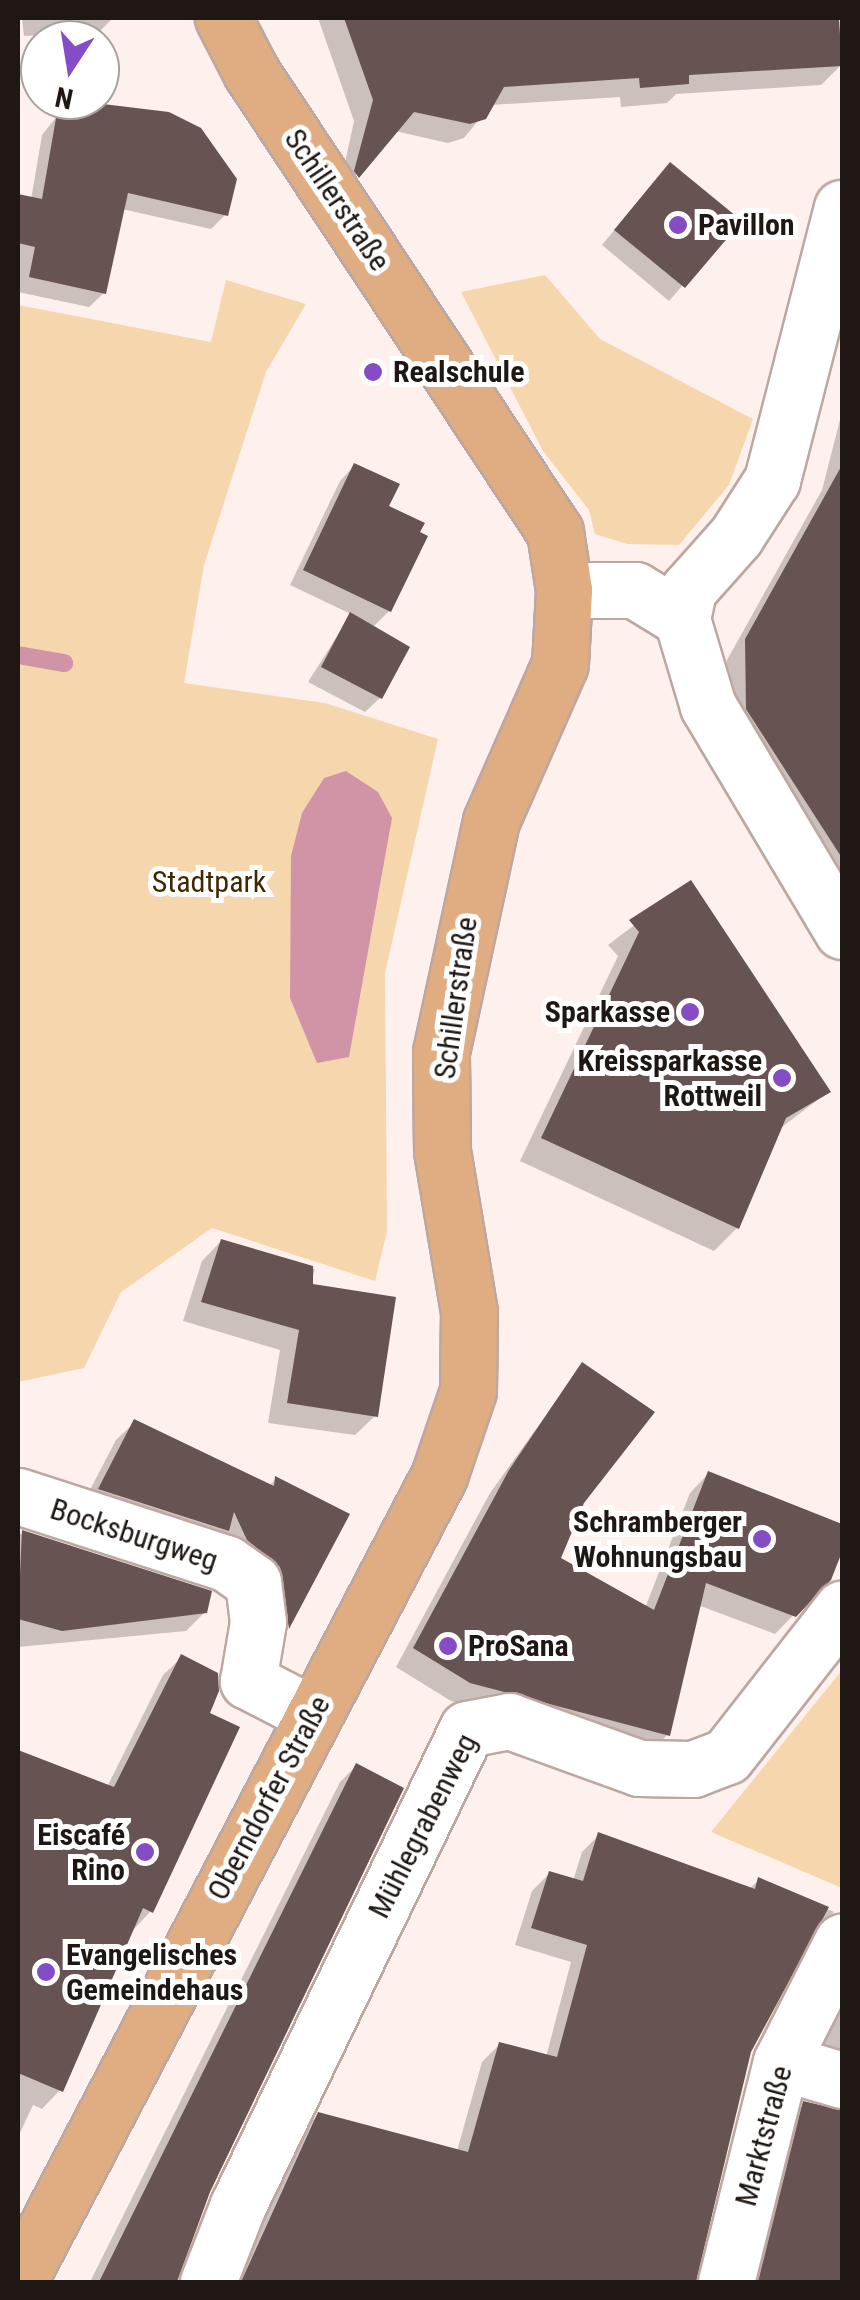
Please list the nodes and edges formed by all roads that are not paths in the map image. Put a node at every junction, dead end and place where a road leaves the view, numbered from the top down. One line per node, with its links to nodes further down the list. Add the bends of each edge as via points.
1 (223, 18): 3 (main road, Schillerstraße, via 251,72 555,532)
2 (842, 208): 4 (street, via 772,480 736,536 688,590)
3 (564, 590): 4 (street, via 635,590); 6 (main road, Schillerstraße, via 560,664 491,821 441,1052 442,1150 470,1326 468,1391)
4 (682, 619): 5 (street, via 708,706)
5 (842, 931)
6 (439, 1476): 9 (main road, Oberndorfer Straße)
7 (18, 1496): 9 (street, Bocksburgweg, via 226,1564 254,1582 258,1622 248,1681)
8 (842, 1610): 14 (street, Mühlegrabenweg, via 727,1756 693,1769 639,1768 509,1721 467,1728 238,2205)
9 (312, 1714): 13 (main road, Oberndorfer Straße)
10 (842, 1942): 11 (street, Marktstraße)
11 (781, 2062): 12 (street); 15 (street, Marktstraße)
12 (842, 2080)
13 (18, 2282)
14 (208, 2282)
15 (726, 2282)

